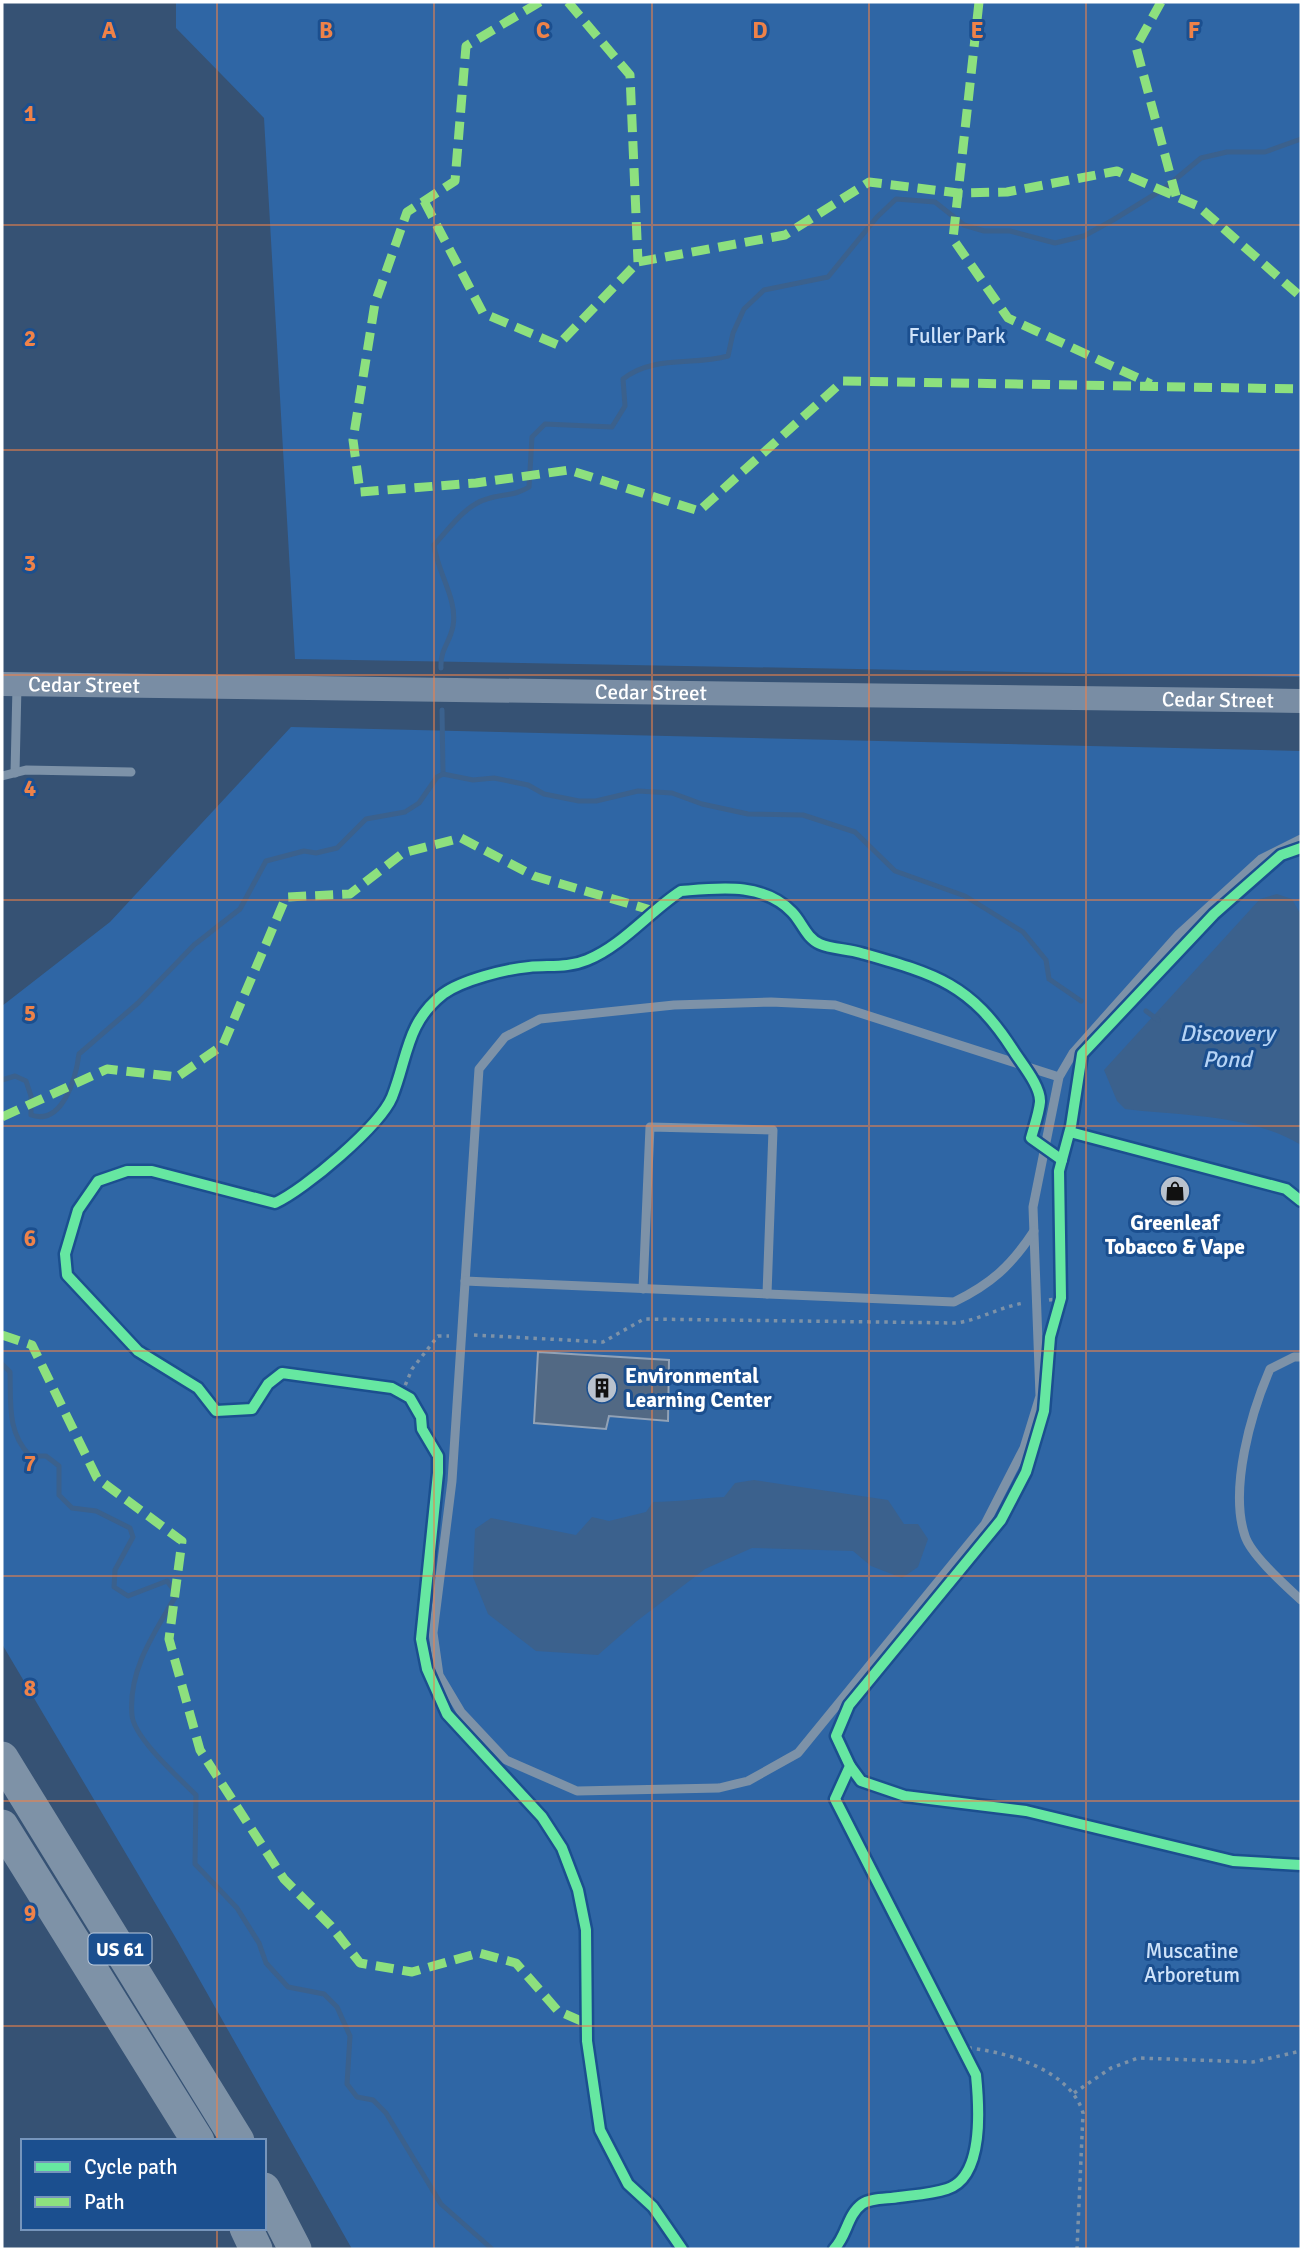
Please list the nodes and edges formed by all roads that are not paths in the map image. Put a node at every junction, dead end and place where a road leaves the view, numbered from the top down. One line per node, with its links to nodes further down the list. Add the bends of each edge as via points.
1 (9, 684): 2 (main road, Cedar Street); 4 (lane)
2 (1301, 701)
3 (131, 772): 4 (lane)
4 (15, 773): 5 (lane)
5 (2, 776)
6 (1301, 839): 7 (lane, via 1261,859 1179,934 1098,1022)
7 (1059, 1077): 8 (lane, via 1033,1208); 9 (lane, via 835,1005 674,1005 540,1019 505,1037 479,1069)
8 (1034, 1231): 9 (lane, via 1040,1396 1024,1448 985,1524 798,1753 748,1781 719,1788 577,1791 506,1760 461,1712 439,1675 433,1633 452,1481); 11 (lane, via 1016,1258 985,1287 954,1302)
9 (465, 1281): 10 (lane)
10 (643, 1289): 11 (lane); 11 (lane, via 650,1127 773,1130)
11 (767, 1294)
12 (1301, 1357): 13 (lane, via 1270,1369 1254,1405 1238,1503 1245,1539)
13 (1301, 1600)
14 (2, 1758): 17 (highway, US 61)
15 (2, 1826): 16 (highway, US 61)
16 (197, 2139)
17 (237, 2139)
18 (266, 2193): 21 (highway)
19 (247, 2230): 20 (highway)
20 (256, 2249)
21 (295, 2249)

